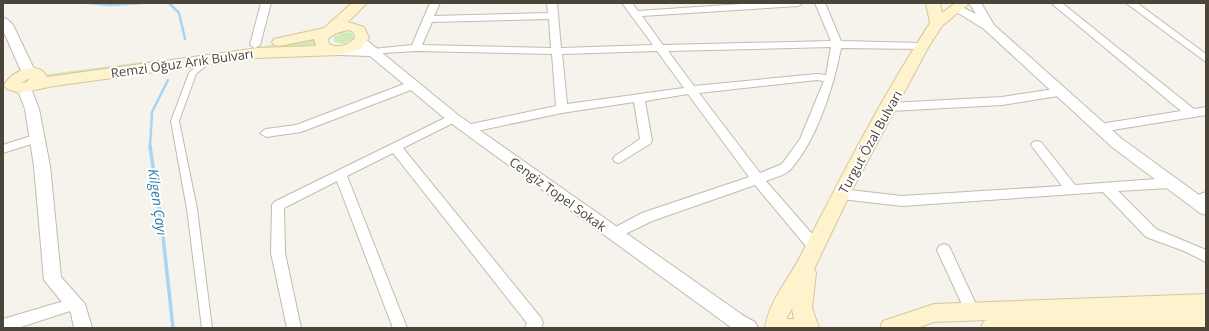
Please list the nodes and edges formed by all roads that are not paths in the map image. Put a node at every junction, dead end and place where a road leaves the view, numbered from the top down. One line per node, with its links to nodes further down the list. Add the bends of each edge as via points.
1 (266, 3): 23 (street)
2 (360, 3): 20 (main road)
3 (363, 3): 21 (main road)
4 (435, 3): 16 (street)
5 (552, 3): 15 (street)
6 (627, 3): 14 (street)
7 (798, 3): 14 (street)
8 (820, 3): 22 (street)
9 (933, 3): 17 (main road)
10 (975, 3): 18 (street)
11 (1056, 3): 41 (street)
12 (1131, 3): 31 (street)
13 (955, 4): 17 (main road, Turgut Özal Bulvarı); 18 (street)
14 (636, 14): 26 (street)
15 (553, 16): 16 (street); 28 (street)
16 (427, 18): 25 (street)
17 (938, 23): 24 (main road, Turgut Özal Bulvarı)
18 (988, 26): 36 (street)
19 (6, 29): 33 (street)
20 (329, 31): 21 (main road, Remzi Oğuz Arık Bulvarı, via 344,26 356,28); 23 (main road, Remzi Oğuz Arık Bulvarı, via 295,40); 27 (main road, via 321,43 326,49)
21 (360, 36): 27 (main road, Remzi Oğuz Arık Bulvarı, via 351,48); 29 (street, Cengiz Topel Sokak)
22 (837, 44): 24 (street); 26 (street); 32 (street)
23 (255, 45): 33 (main road, Remzi Oğuz Arık Bulvarı)
24 (922, 46): 38 (main road, Turgut Özal Bulvarı)
25 (416, 48): 28 (street); 29 (street)
26 (661, 48): 28 (street); 35 (street)
27 (335, 51): 29 (street); 30 (main road, Remzi Oğuz Arık Bulvarı, via 277,51)
28 (556, 51): 39 (street)
29 (373, 52): 34 (street, Cengiz Topel Sokak)
30 (210, 59): 33 (main road, Remzi Oğuz Arık Bulvarı); 69 (street, via 193,73 175,121 192,208)
31 (1206, 59)
32 (830, 78): 35 (street, via 817,77); 52 (street, via 805,140 786,167)
33 (20, 82): 46 (street, via 32,109)
34 (412, 85): 42 (street, Cengiz Topel Sokak); 45 (street, via 297,129)
35 (692, 90): 37 (street); 52 (street)
36 (1061, 92): 38 (street, via 1002,101); 43 (street)
37 (639, 98): 39 (street); 50 (street, via 646,141)
38 (890, 107): 56 (main road, Turgut Özal Bulvarı)
39 (562, 109): 44 (street)
40 (1206, 111): 41 (street)
41 (1191, 113): 43 (street)
42 (453, 118): 44 (street, Cengiz Topel Sokak); 48 (street)
43 (1100, 128): 53 (street)
44 (468, 129): 59 (street, Cengiz Topel Sokak)
45 (266, 133)
46 (37, 138): 49 (street); 64 (street, via 53,280)
47 (1037, 145): 55 (street)
48 (395, 147): 51 (street); 72 (street, via 536,323)
49 (3, 149)
50 (619, 159)
51 (340, 174): 70 (street, via 278,205 278,253); 71 (street)
52 (758, 179): 59 (street, via 647,217); 61 (street)
53 (1170, 183): 54 (street); 57 (street)
54 (1106, 187): 55 (street); 62 (street, via 1151,233 1189,246)
55 (1072, 190): 56 (street, via 902,201)
56 (841, 194): 61 (main road, Turgut Özal Bulvarı)
57 (1200, 199): 58 (street)
58 (1206, 209)
59 (615, 234): 73 (street, Cengiz Topel Sokak)
60 (944, 250): 65 (street)
61 (811, 255): 74 (main road, Turgut Özal Bulvarı, via 776,316); 77 (main road, Turgut Özal Bulvarı, via 801,300 804,318)
62 (1206, 256)
63 (1206, 303): 65 (main road)
64 (74, 304): 67 (street); 68 (street)
65 (972, 311): 78 (main road, via 934,313)
66 (1206, 318): 79 (main road)
67 (11, 325)
68 (83, 328)
69 (207, 328)
70 (294, 328)
71 (400, 328)
72 (532, 328)
73 (749, 328)
74 (775, 328)
75 (787, 328): 76 (main road)
76 (804, 328)
77 (809, 328)
78 (890, 328)
79 (991, 328)

